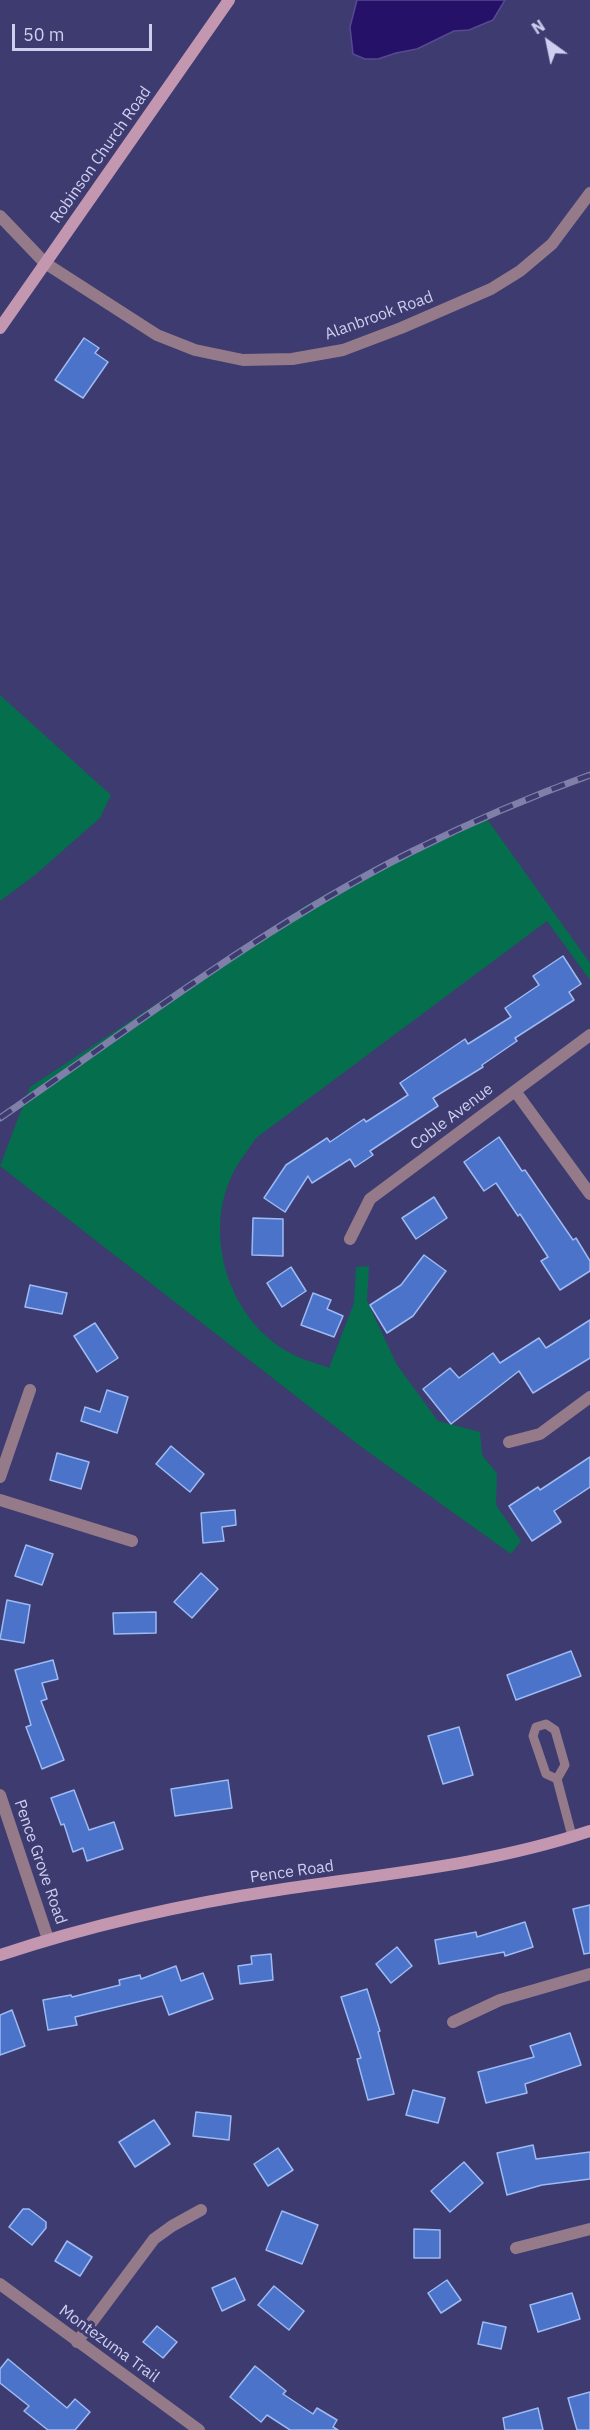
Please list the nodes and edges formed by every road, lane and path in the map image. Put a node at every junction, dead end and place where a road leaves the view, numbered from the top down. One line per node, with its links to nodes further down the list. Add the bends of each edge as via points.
1 (230, 0): 4 (street, Robinson Church Road)
2 (590, 193): 4 (street, Alanbrook Road, via 552,244 520,272 491,289 343,350 292,359 243,360 195,350 157,336)
3 (0, 216): 4 (street, Alanbrook Road)
4 (45, 263): 5 (street, Robinson Church Road)
5 (0, 328)
6 (590, 1035): 7 (street, Coble Avenue)
7 (515, 1091): 8 (street); 9 (street, Coble Avenue, via 370,1199)
8 (590, 1194)
9 (350, 1239)
10 (30, 1390): 13 (street)
11 (590, 1397): 12 (street, via 540,1434)
12 (509, 1442)
13 (0, 1477)
14 (0, 1500): 15 (street)
15 (132, 1541)
16 (557, 1779): 16 (lane, via 565,1765 555,1730 546,1724 536,1727 533,1736 546,1774); 19 (lane)
17 (0, 1795): 20 (street, Pence Grove Road)
18 (590, 1831): 19 (street, Pence Road)
19 (572, 1836): 20 (street, Pence Road, via 516,1852 404,1874 277,1890 125,1918)
20 (48, 1939): 21 (street, Pence Road)
21 (0, 1955)
22 (590, 1974): 23 (street, via 500,2000)
23 (453, 2022)
24 (201, 2210): 28 (street, via 154,2239)
25 (590, 2229): 26 (street)
26 (516, 2248)
27 (0, 2284): 28 (street, Montezuma Trail)
28 (77, 2342): 29 (street, Montezuma Trail)
29 (199, 2430)

